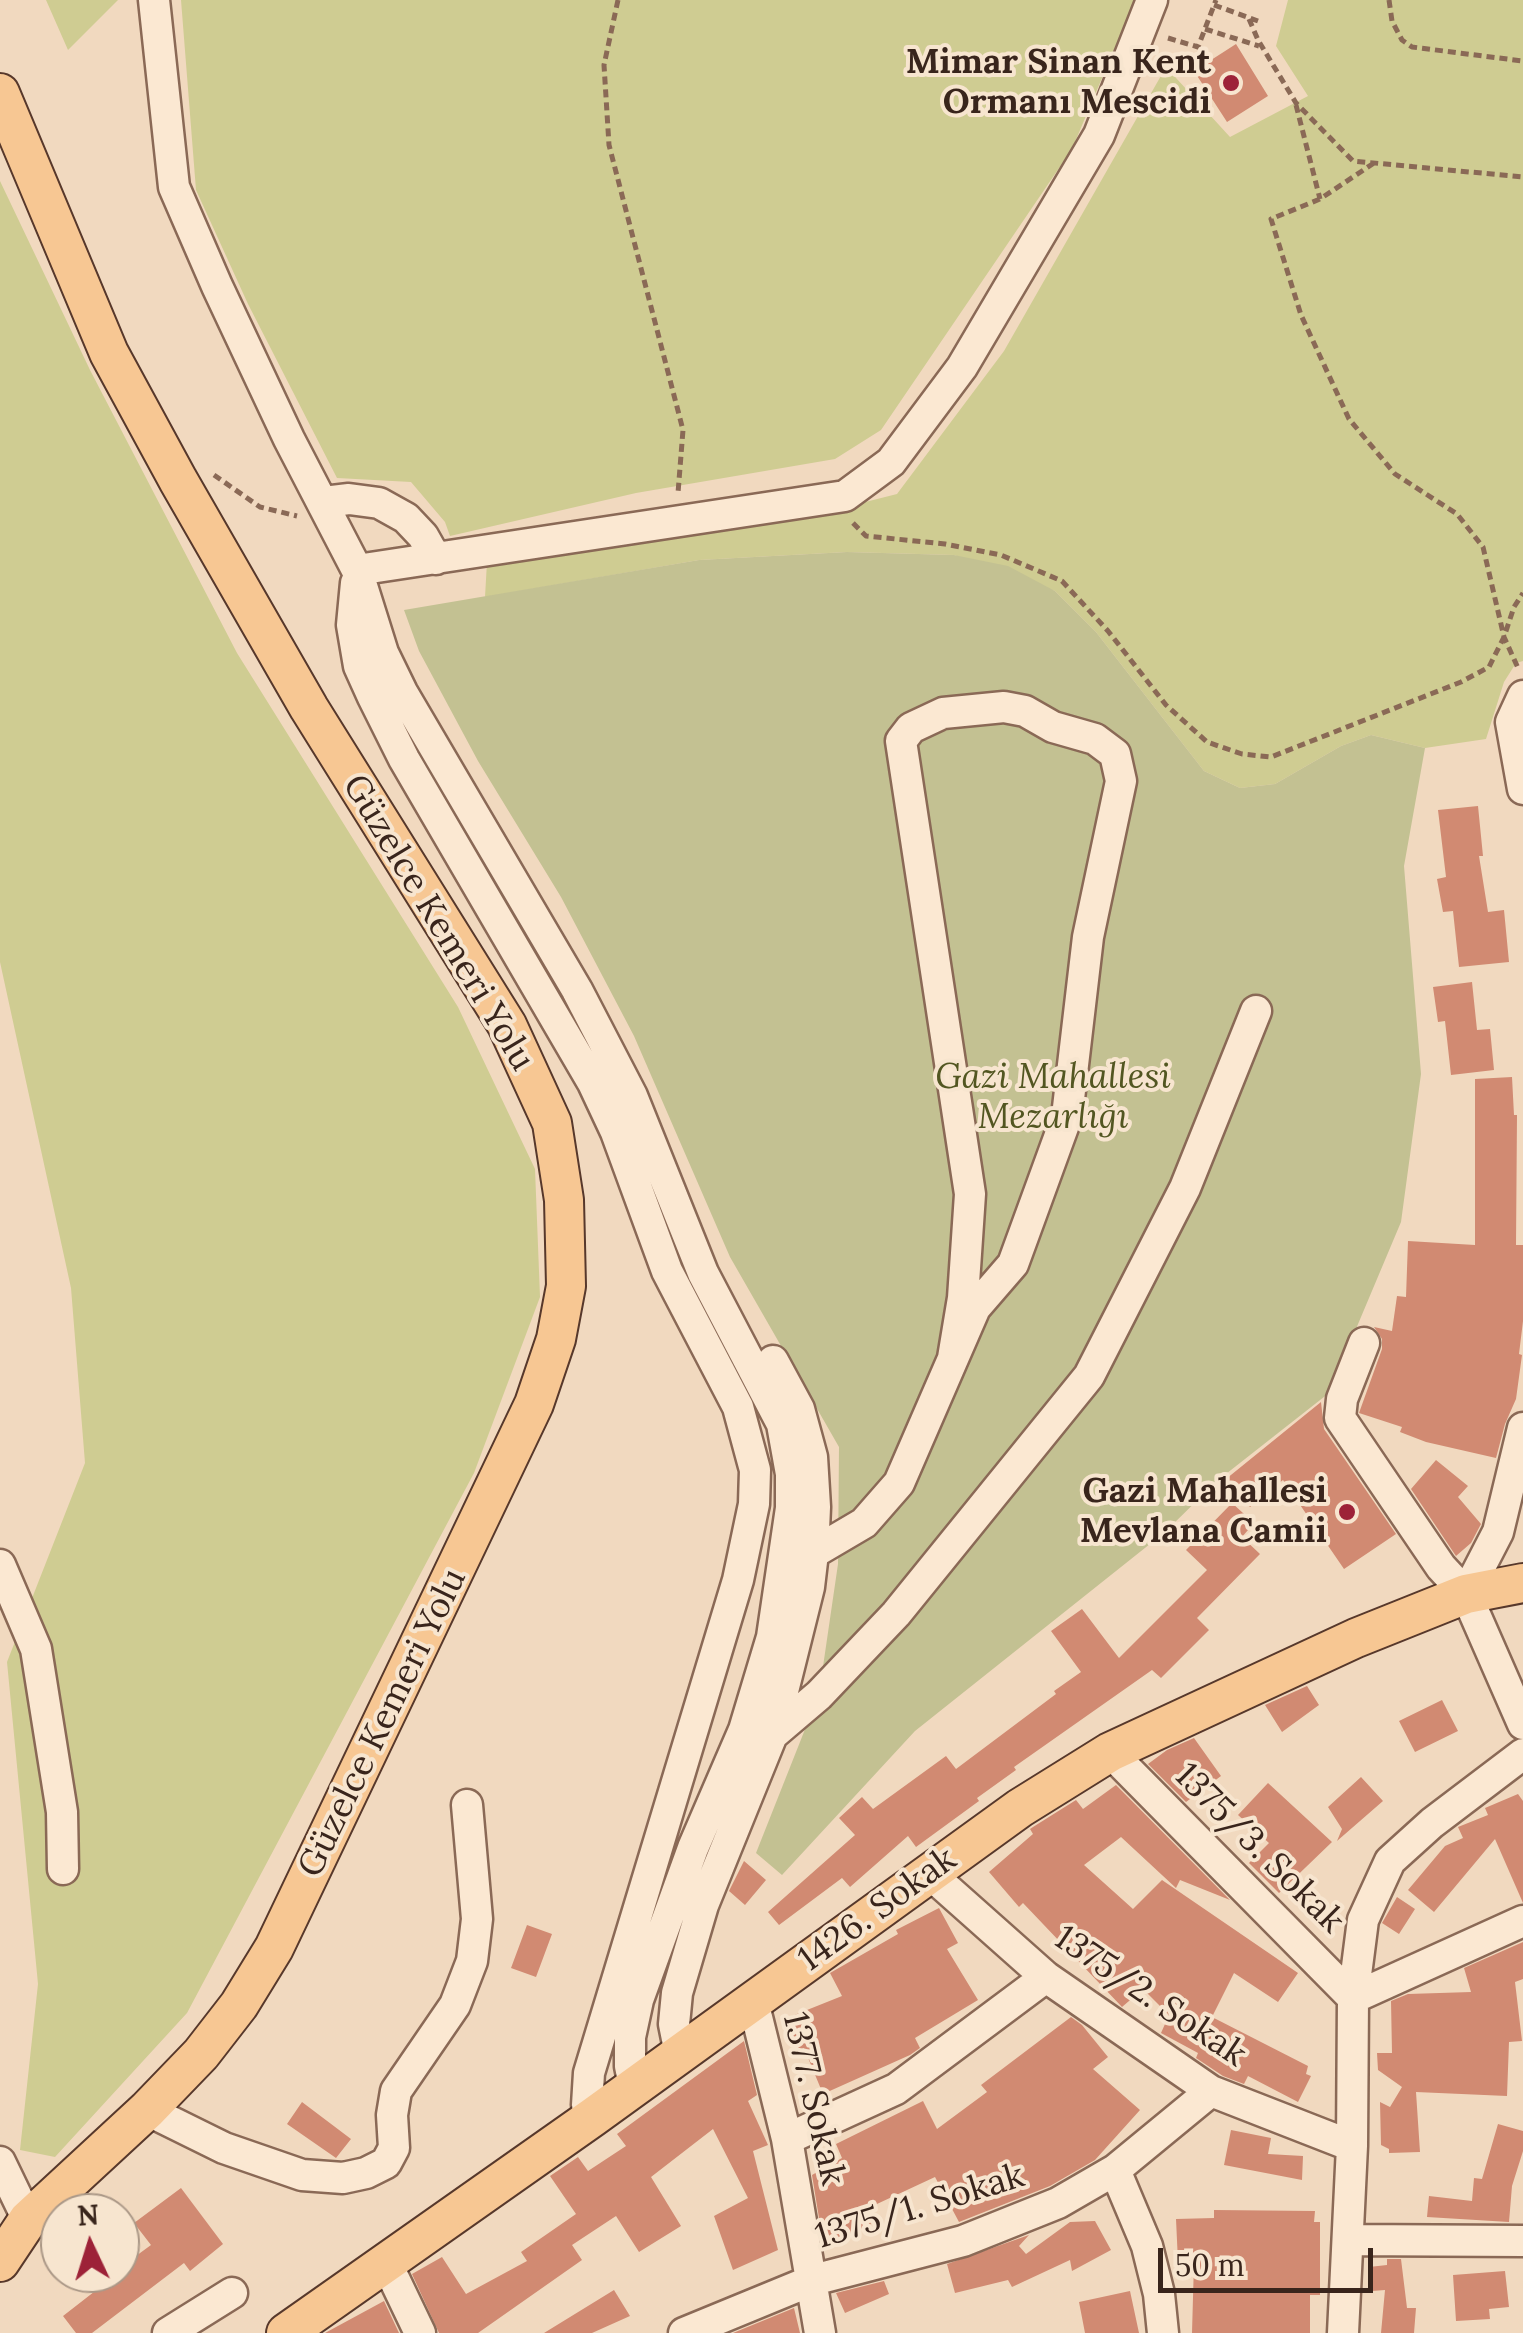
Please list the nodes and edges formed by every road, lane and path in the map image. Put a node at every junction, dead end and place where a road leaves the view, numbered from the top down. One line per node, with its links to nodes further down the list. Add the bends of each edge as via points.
1 (154, 0): 19 (street, via 174,187)
2 (618, 0): 20 (path, via 604,65 609,146 683,430)
3 (1152, 0): 8 (street)
4 (1389, 0): 11 (path, via 1392,21 1412,47)
5 (1215, 2): 6 (path); 9 (path)
6 (1249, 19): 7 (path); 10 (path)
7 (1258, 21)
8 (1141, 29): 9 (path, via 1198,48); 18 (street, via 1099,135 962,367 891,462)
9 (1204, 29): 10 (path)
10 (1262, 46): 13 (path)
11 (1523, 61)
12 (0, 93): 17 (main road, Güzelce Kemeri Yolu, via 110,353)
13 (1296, 103): 14 (path, via 1353,161); 16 (path)
14 (1374, 163): 15 (path); 16 (path)
15 (1523, 177)
16 (1320, 199): 24 (path, via 1271,219 1301,315 1349,419 1395,474 1457,514 1482,547)
17 (178, 480): 19 (path, via 207,470 260,507); 53 (main road, Güzelce Kemeri Yolu, via 309,708 507,1025 552,1123 564,1200 566,1286 534,1404 274,1948 240,2005)
18 (844, 496): 20 (street); 24 (path, via 866,536 1001,555 1062,580 1166,705 1207,742 1242,754 1271,757 1461,682 1489,667)
19 (317, 511): 21 (street, via 349,499 379,503 406,518); 22 (street)
20 (676, 521): 21 (street)
21 (436, 559): 22 (street)
22 (358, 570): 29 (street, via 402,692 632,1096); 36 (street, via 352,625 373,697 593,1083 667,1271 738,1407 755,1470)
23 (1523, 594): 24 (path)
24 (1504, 637): 25 (path)
25 (1523, 677)
26 (1523, 696): 27 (street, via 1511,722)
27 (1523, 790)
28 (1256, 1011): 40 (street, via 1185,1188 1090,1376 896,1614)
29 (703, 1273): 33 (street, via 761,1338 799,1409 812,1458); 35 (street, via 782,1424 791,1474)
30 (1364, 1344): 38 (street, via 1340,1418)
31 (953, 1358): 31 (street, via 974,1308 1013,1264 1066,1116 1088,937 1122,780 1115,754 1095,738 1004,707 943,713 900,741 970,1194); 33 (street, via 899,1483 864,1522)
32 (1523, 1428): 38 (street, via 1498,1532)
33 (813, 1553): 35 (street); 40 (street)
34 (0, 1565): 44 (street, via 36,1649 62,1812)
35 (784, 1568): 36 (street); 51 (street, via 758,1692 638,2000 630,2036)
36 (738, 1580): 54 (street, via 589,2073)
37 (1523, 1583): 38 (main road, 1426. Sokak)
38 (1466, 1594): 39 (street); 41 (main road, 1426. Sokak)
39 (1523, 1724)
40 (772, 1735): 50 (street, via 703,1905 677,1993)
41 (1110, 1752): 45 (main road, 1426. Sokak); 48 (street, 1375/3. Sokak)
42 (1523, 1754): 48 (street, via 1390,1861 1363,1920)
43 (467, 1804): 53 (street, via 477,1920 472,1961 454,2006 396,2091 394,2148 386,2163 343,2178 302,2175 224,2148)
44 (63, 1869)
45 (929, 1873): 47 (street, 1375/2. Sokak); 49 (main road, 1426. Sokak)
46 (1523, 1921): 48 (street)
47 (1046, 1977): 52 (street, 1375/2. Sokak); 55 (street, via 896,2089)
48 (1354, 1998): 56 (street)
49 (753, 2001): 50 (main road, 1426. Sokak); 55 (street, 1377. Sokak)
50 (680, 2054): 51 (main road, 1426. Sokak)
51 (634, 2086): 54 (main road, 1426. Sokak)
52 (1211, 2091): 56 (street, 1375/2. Sokak); 58 (street, 1375/1. Sokak)
53 (147, 2110): 59 (main road, Güzelce Kemeri Yolu)
54 (593, 2118): 63 (main road, 1426. Sokak)
55 (787, 2139): 64 (street, 1377. Sokak)
56 (1352, 2146): 60 (street)
57 (0, 2162): 59 (street)
58 (1115, 2170): 64 (street, 1375/1. Sokak, via 1058,2203 962,2242); 71 (street, via 1147,2246)
59 (28, 2220): 62 (main road, Güzelce Kemeri Yolu)
60 (1348, 2240): 61 (street); 72 (street)
61 (1523, 2241)
62 (0, 2262)
63 (387, 2264): 67 (main road, 1426. Sokak); 68 (street)
64 (813, 2280): 69 (street, 1375/1. Sokak); 70 (street, 1377. Sokak)
65 (232, 2294): 66 (street)
66 (168, 2333)
67 (286, 2333)
68 (420, 2333)
69 (684, 2333)
70 (820, 2333)
71 (1163, 2333)
72 (1342, 2333)

